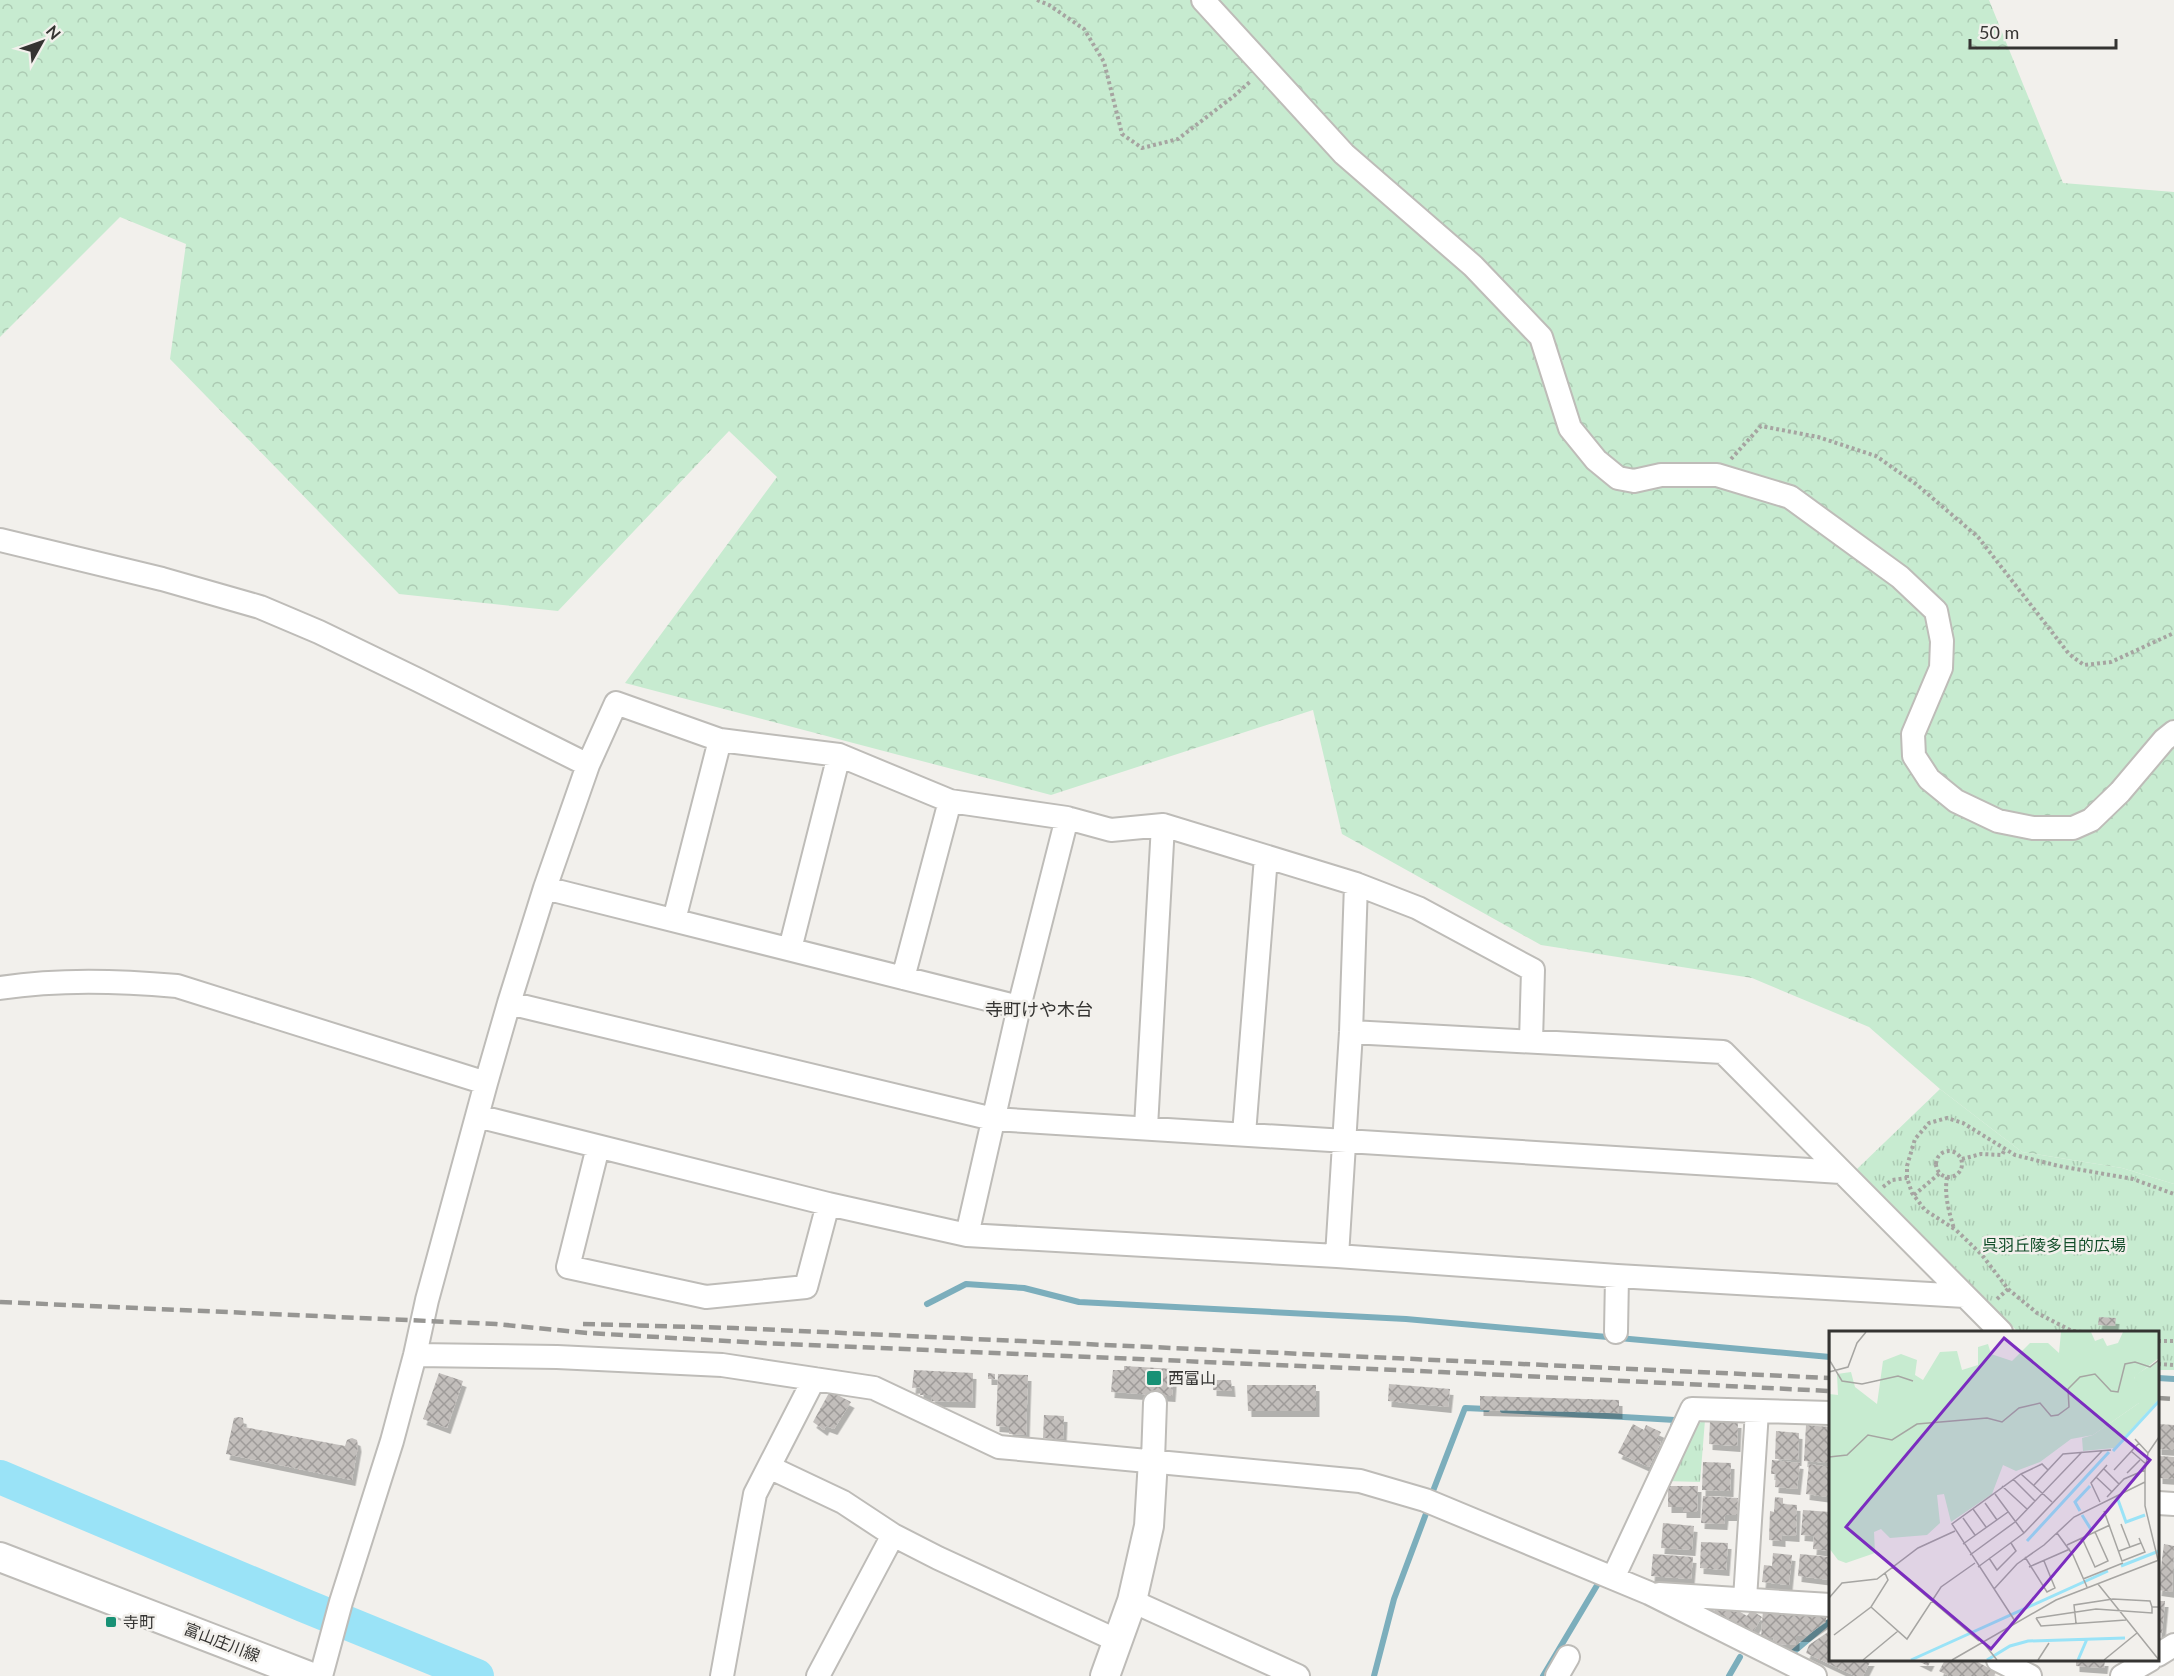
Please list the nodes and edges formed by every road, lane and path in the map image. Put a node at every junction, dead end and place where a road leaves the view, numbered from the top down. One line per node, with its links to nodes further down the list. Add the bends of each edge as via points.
1 (1036, 0): 3 (path, via 1084,29 1104,62 1122,134 1142,148 1178,139)
2 (1203, 0): 3 (street)
3 (1265, 67): 4 (street, via 1344,154 1473,266 1541,337 1570,428 1596,460 1618,478 1634,481 1661,475)
4 (1717, 476): 6 (path, via 1761,426 1818,437 1875,456 1916,484 1978,537 2069,654 2084,665 2111,662); 7 (street, via 1790,497 1900,577 1936,611 1942,641 1941,668 1913,734 1914,756 1929,779 1956,801 1998,820 2033,828 2073,828 2091,820)
5 (0, 540): 10 (street, via 260,607 319,632)
6 (2174, 633)
7 (2174, 732)
8 (720, 741): 9 (street); 10 (street, via 616,703); 17 (street)
9 (838, 755): 11 (street); 18 (street)
10 (588, 765): 16 (street)
11 (951, 801): 12 (street); 19 (street)
12 (1067, 818): 13 (street, via 1111,830); 22 (street)
13 (1163, 825): 14 (street); 28 (street)
14 (1266, 857): 15 (street); 29 (street)
15 (1356, 884): 23 (street); 24 (street, via 1418,908 1533,970)
16 (545, 888): 17 (street); 21 (street)
17 (674, 920): 18 (street)
18 (790, 949): 19 (street)
19 (903, 978): 22 (street)
20 (0, 988): 25 (street, via 38,982 177,986)
21 (509, 1003): 25 (street); 27 (street)
22 (1019, 1006): 27 (street)
23 (1351, 1032): 24 (street); 30 (street)
24 (1531, 1041): 34 (street, via 1723,1052)
25 (486, 1083): 26 (street)
26 (477, 1116): 31 (street); 48 (street)
27 (993, 1119): 28 (street); 41 (street)
28 (1146, 1127): 29 (street)
29 (1244, 1134): 30 (street)
30 (1343, 1140): 34 (street); 42 (street)
31 (598, 1147): 39 (street); 39 (street, via 568,1267 706,1297 806,1287)
32 (2005, 1149): 33 (path, via 2002,1155 1981,1154); 37 (path, via 2059,1166 2133,1179); 38 (path, via 1963,1123 1947,1118 1929,1123 1915,1139 1907,1166)
33 (1962, 1159): 35 (path, via 1952,1151 1943,1152 1936,1162); 36 (path, via 1960,1173)
34 (1841, 1172): 44 (street)
35 (1940, 1173): 36 (path); 38 (path)
36 (1947, 1177): 40 (path, via 1947,1204)
37 (2174, 1194)
38 (1914, 1195): 40 (path, via 1925,1210)
39 (828, 1204): 41 (street)
40 (1954, 1229): 46 (path, via 1982,1255 2008,1289 2037,1313)
41 (967, 1234): 42 (street)
42 (1337, 1256): 43 (street)
43 (1617, 1276): 44 (street); 47 (street)
44 (1965, 1296): 45 (street)
45 (2000, 1331)
46 (2077, 1331)
47 (1616, 1332)
48 (415, 1356): 51 (street, via 557,1357 722,1365); 74 (street)
49 (2159, 1364): 50 (path)
50 (2174, 1365)
51 (814, 1379): 55 (street, via 874,1388 999,1447); 56 (street)
52 (1155, 1403): 55 (street)
53 (1757, 1411): 54 (street); 61 (street, via 1692,1409); 63 (street)
54 (1829, 1413)
55 (1153, 1460): 61 (street, via 1360,1481 1425,1500); 64 (main road, via 1149,1526)
56 (769, 1467): 59 (street, via 843,1502); 75 (street, via 755,1494)
57 (2159, 1503): 58 (street)
58 (2174, 1504)
59 (893, 1535): 66 (street); 76 (street)
60 (0, 1557): 73 (main road, 富山庄川線)
61 (1613, 1578): 62 (street)
62 (1649, 1593): 63 (street); 79 (street)
63 (1745, 1599): 65 (street)
64 (1132, 1602): 66 (main road); 71 (street)
65 (1829, 1605)
66 (1118, 1641): 77 (main road)
67 (2174, 1645): 68 (street)
68 (2159, 1654)
69 (2002, 1661): 80 (street)
70 (2145, 1661): 72 (street)
71 (1262, 1669): 78 (street)
72 (2126, 1669)
73 (309, 1676)
74 (321, 1676)
75 (722, 1676)
76 (818, 1676)
77 (1105, 1676)
78 (1298, 1676)
79 (1815, 1676)
80 (2030, 1676)

